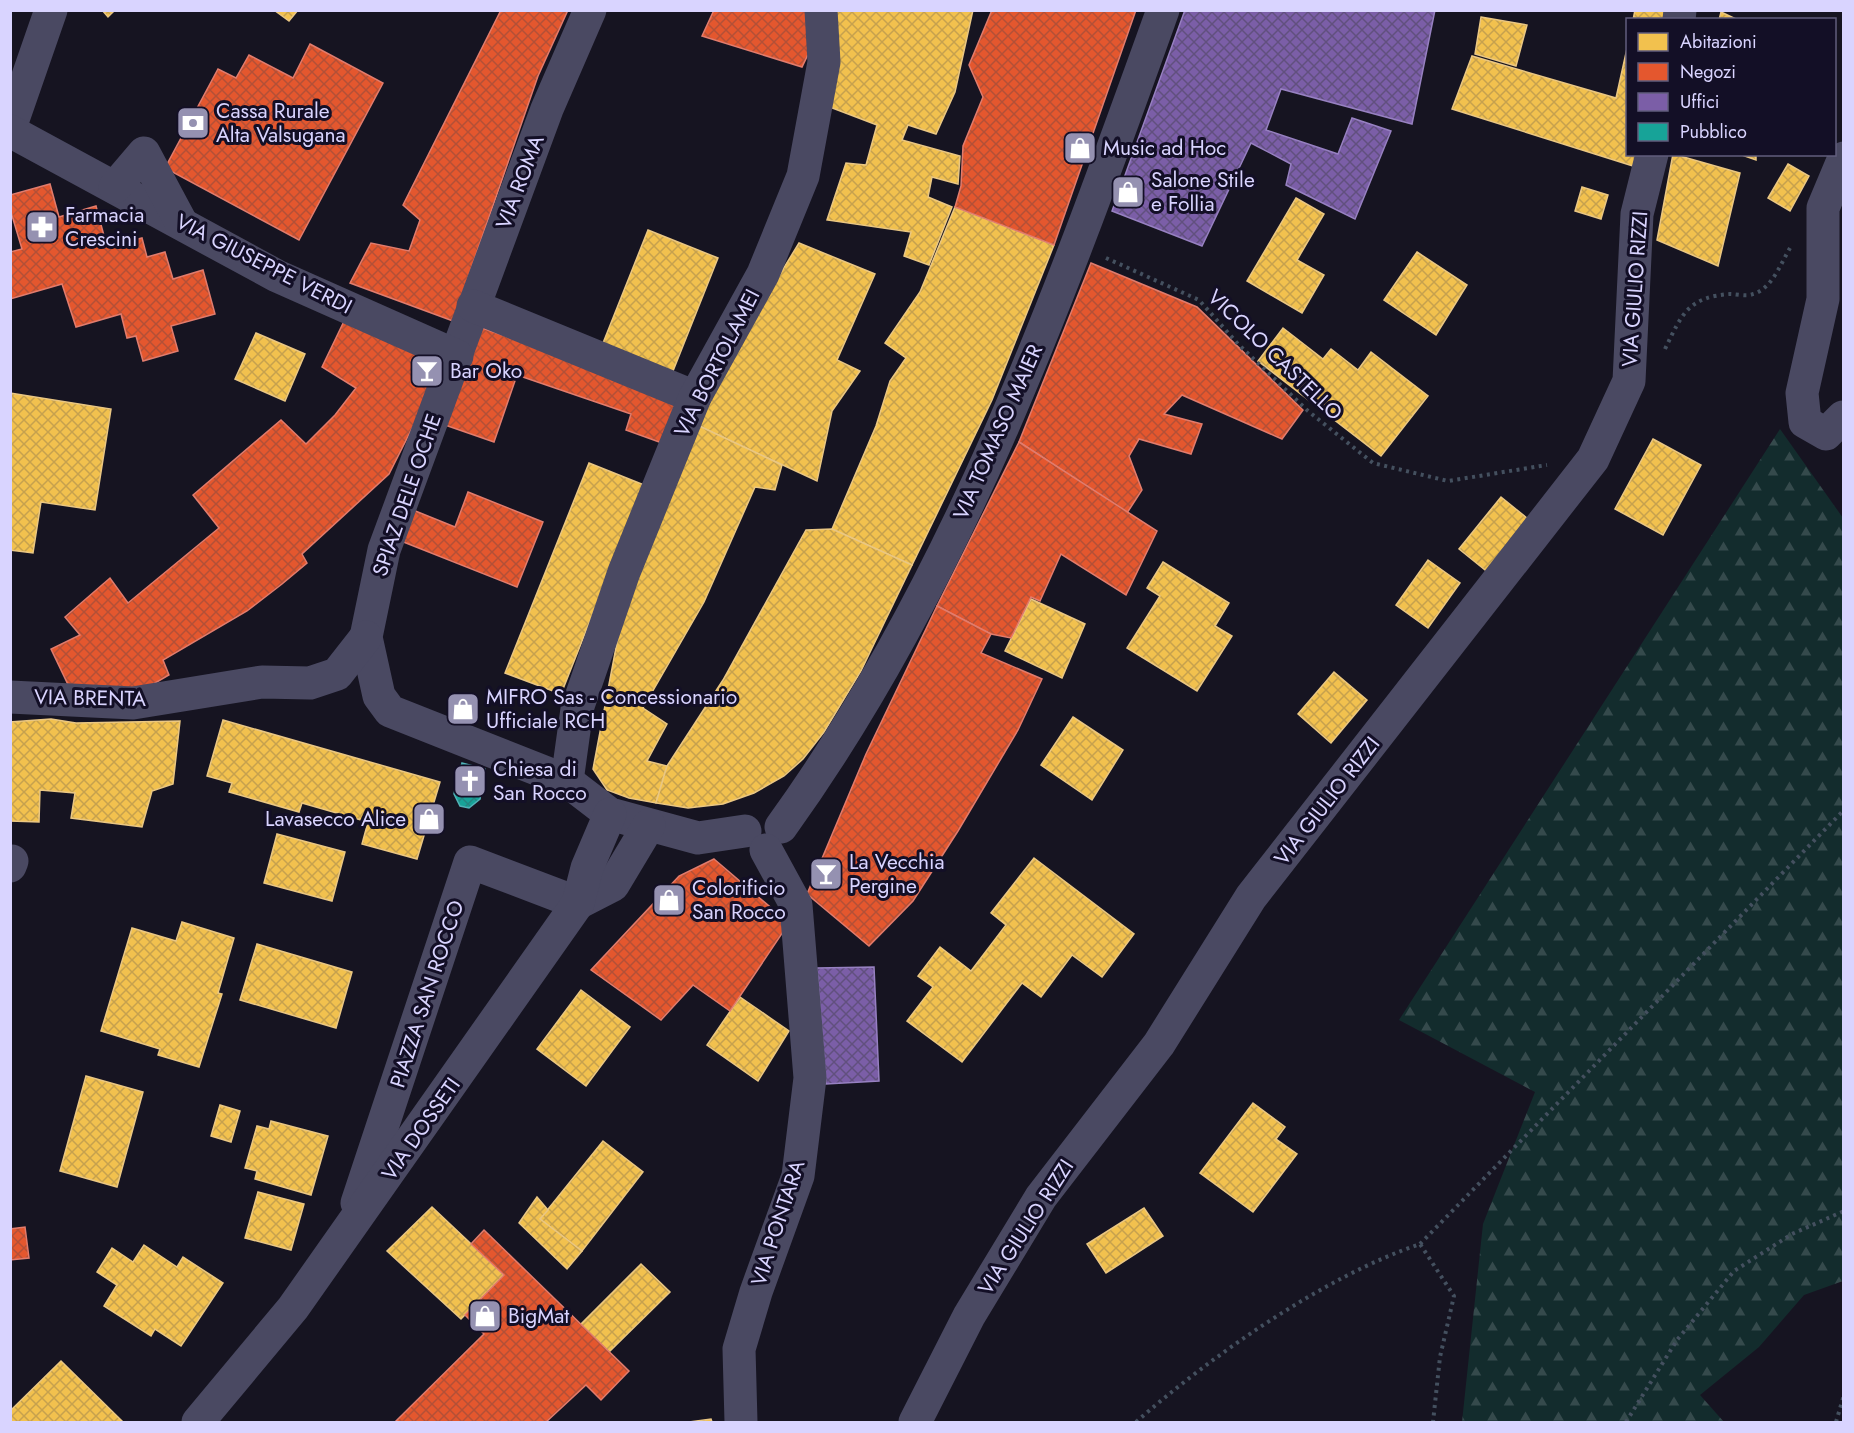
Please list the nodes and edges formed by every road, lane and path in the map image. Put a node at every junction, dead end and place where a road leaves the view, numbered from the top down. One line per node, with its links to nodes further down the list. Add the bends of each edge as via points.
1 (51, 10): 5 (street)
2 (590, 10): 12 (street, VIA ROMA, via 547,110)
3 (821, 10): 15 (street, VIA BORTOLAMEI, via 824,62 803,176 763,274)
4 (1163, 10): 10 (street, VIA TOMASO MAIER)
5 (10, 129): 8 (street, VIA GIUSEPPE VERDI)
6 (1652, 156): 17 (street, VIA GIULIO RIZZI, via 1637,214 1629,381)
7 (1844, 158): 16 (street, via 1823,208 1823,300 1802,393 1805,422 1826,434)
8 (115, 187): 9 (street, VIA GIUSEPPE VERDI); 9 (street, via 144,153)
9 (182, 224): 14 (street, VIA GIUSEPPE VERDI, via 277,276)
10 (1078, 246): 17 (path, VICOLO CASTELLO, via 1199,300 1238,344 1308,411 1373,463 1448,481); 25 (street, VIA TOMASO MAIER, via 1001,431 894,651 824,768)
11 (1790, 247): 13 (path, via 1772,279 1754,294 1703,299 1687,309)
12 (473, 306): 14 (street, VIA ROMA); 15 (street)
13 (1664, 352)
14 (457, 356): 18 (street, SPIAZ DELE OCHE, via 384,550)
15 (694, 397): 21 (street, VIA BORTOLAMEI, via 624,572 577,709)
16 (1843, 417)
17 (1593, 459): 33 (street, VIA GIULIO RIZZI, via 1251,897 1159,1044 1041,1197 969,1316)
18 (366, 637): 19 (street, SPIAZ DELE OCHE, via 337,674 310,683 261,682); 21 (street, SPIAZ DELE OCHE, via 379,696 390,711)
19 (205, 691): 20 (street, VIA BRENTA, via 133,703)
20 (10, 697)
21 (567, 781): 23 (street)
22 (1844, 810): 29 (path)
23 (610, 814): 24 (street); 26 (street, VIA DOSSETI, via 587,868)
24 (649, 825): 25 (street, via 698,838); 26 (street, via 613,885)
25 (764, 836): 32 (street, VIA PONTARA, via 796,904 810,1078 798,1176 739,1349)
26 (579, 903): 28 (street, VIA DOSSETI); 28 (street, PIAZZA SAN ROCCO, via 470,862)
27 (1844, 1211): 36 (path, via 1792,1234 1734,1271 1677,1340)
28 (346, 1236): 31 (street, VIA DOSSETI, via 293,1308)
29 (1420, 1244): 34 (path, via 1394,1253 1315,1294 1182,1381); 35 (path, via 1454,1296 1440,1357)
30 (1844, 1395): 37 (path)
31 (198, 1422)
32 (741, 1422)
33 (915, 1422)
34 (1136, 1422)
35 (1433, 1422)
36 (1626, 1422)
37 (1836, 1422)

